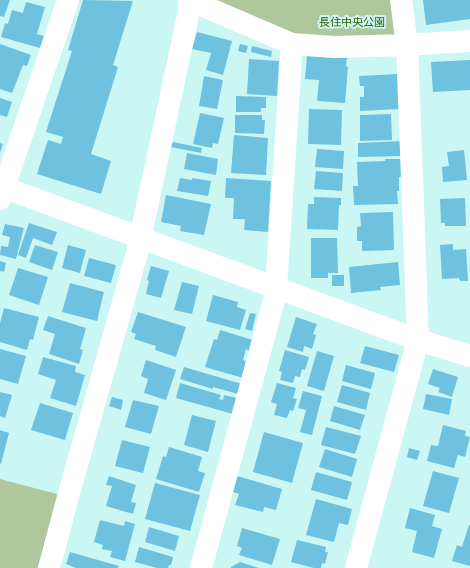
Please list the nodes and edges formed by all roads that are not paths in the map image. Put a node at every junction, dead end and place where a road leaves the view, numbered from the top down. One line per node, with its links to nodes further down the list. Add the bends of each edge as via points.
1 (68, 0): 7 (street)
2 (401, 0): 6 (street)
3 (190, 1): 5 (street); 8 (street)
4 (470, 40): 6 (street)
5 (292, 44): 6 (street, via 334,47); 9 (street)
6 (407, 45): 10 (street)
7 (1, 191): 8 (street)
8 (140, 238): 9 (street); 12 (street)
9 (276, 288): 10 (street); 13 (street)
10 (418, 340): 11 (street); 14 (street)
11 (470, 356)
12 (49, 568)
13 (201, 568)
14 (356, 568)

